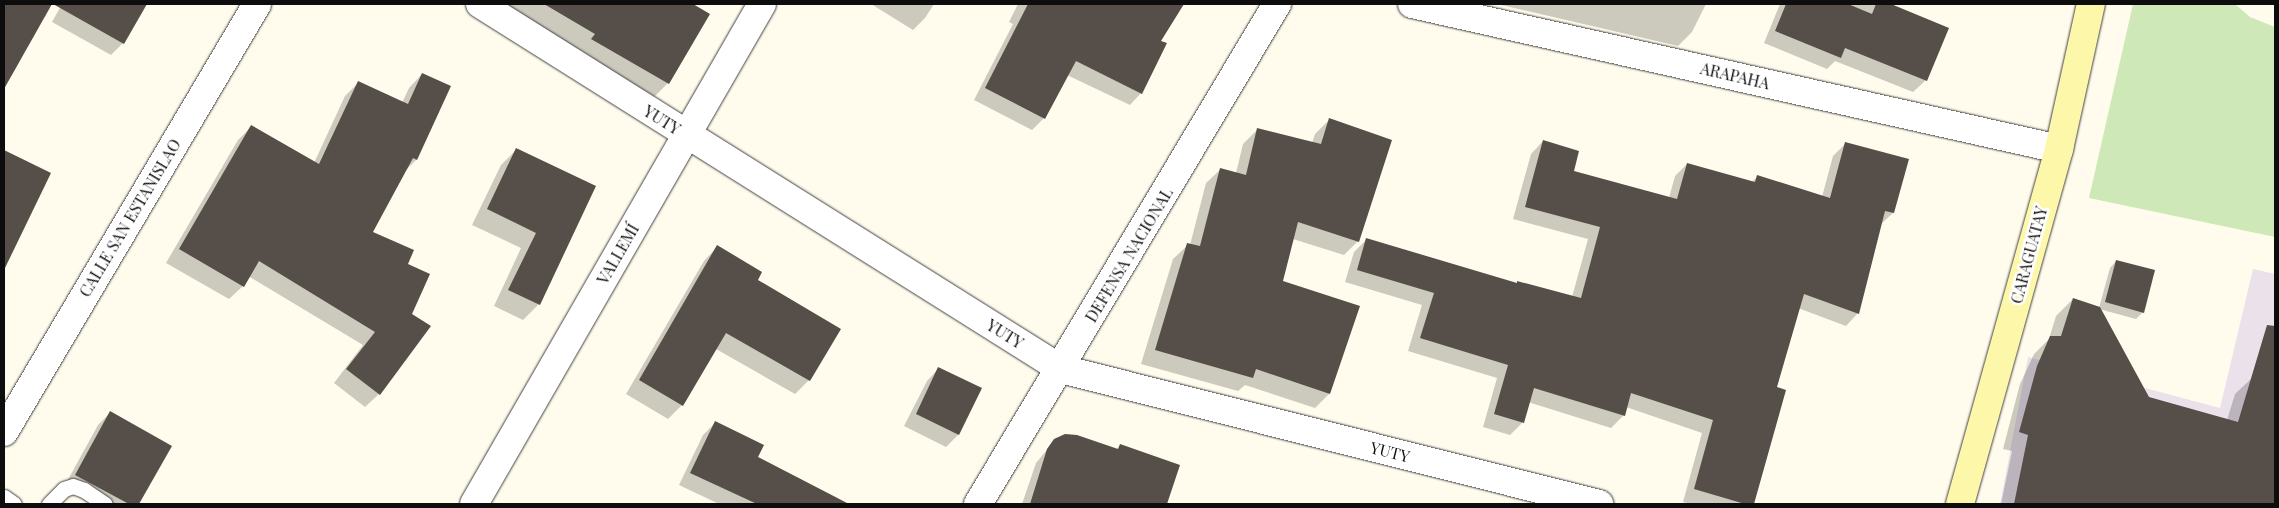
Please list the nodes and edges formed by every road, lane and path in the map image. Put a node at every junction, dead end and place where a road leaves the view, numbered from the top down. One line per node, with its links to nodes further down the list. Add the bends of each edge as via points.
1 (257, 4): 10 (street, CALLE SAN ESTANISLAO)
2 (480, 4): 7 (street, YUTY)
3 (762, 4): 7 (street, VALLEMÍ)
4 (1277, 4): 9 (street, DEFENSA NACIONAL)
5 (1412, 4): 8 (street, ARAPAHA)
6 (2091, 4): 8 (street, CARAGUATAY)
7 (686, 135): 9 (street, YUTY); 15 (street, VALLEMÍ)
8 (2059, 149): 18 (street, CARAGUATAY)
9 (1061, 369): 16 (street, DEFENSA NACIONAL); 17 (street, YUTY)
10 (4, 432)
11 (4, 497): 12 (lane)
12 (14, 504)
13 (49, 504): 14 (lane, via 64,488 73,486)
14 (104, 504)
15 (474, 504)
16 (978, 504)
17 (1599, 504)
18 (1960, 504)

